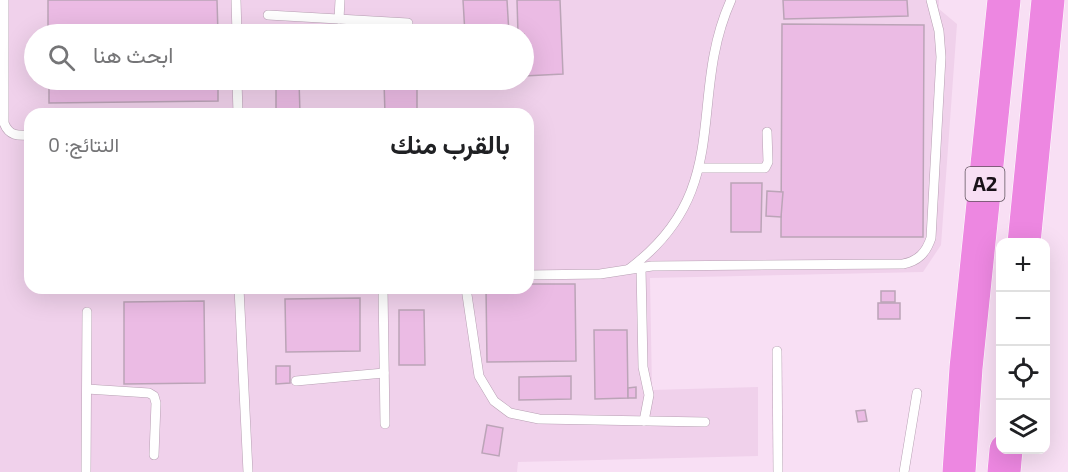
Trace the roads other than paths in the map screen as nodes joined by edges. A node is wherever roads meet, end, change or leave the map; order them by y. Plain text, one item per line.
1 (4, 0) edge
2 (236, 0) edge
3 (340, 0) edge
4 (730, 0) edge
5 (931, 0) edge
6 (1048, 0) edge
7 (1002, 8) edge
8 (268, 15) dead end
9 (339, 19) junction
10 (408, 23) dead end
11 (237, 24) edge
12 (237, 90) edge
13 (238, 108) edge
14 (766, 132) dead end
15 (24, 135) edge
16 (700, 168) junction
17 (1024, 238) edge
18 (641, 268) junction
19 (629, 269) junction
20 (534, 275) edge
21 (239, 294) edge
22 (383, 294) edge
23 (467, 294) edge
24 (87, 312) dead end
25 (777, 351) dead end
26 (384, 373) junction
27 (296, 381) dead end
28 (87, 389) junction
29 (916, 393) dead end
30 (645, 421) junction
31 (705, 422) dead end
32 (385, 424) dead end
33 (1006, 454) edge
34 (154, 456) dead end
35 (86, 472) edge
36 (248, 472) edge
37 (778, 472) edge
38 (904, 472) edge
39 (959, 472) edge
40 (1004, 472) edge

1 - 15 lane
2 - 11 lane
3 - 9 lane
4 - 16 lane
5 - 18 lane
6 - 17 highway, A2
7 - 39 highway, A2
8 - 9 lane
9 - 10 lane
12 - 13 lane
14 - 16 lane
16 - 19 lane
18 - 19 lane
18 - 30 lane
19 - 20 lane
21 - 36 lane
22 - 26 lane
23 - 30 lane
24 - 28 lane
25 - 37 lane
26 - 27 lane
26 - 32 lane
28 - 34 lane
28 - 35 lane
29 - 38 lane
30 - 31 lane
33 - 40 highway

